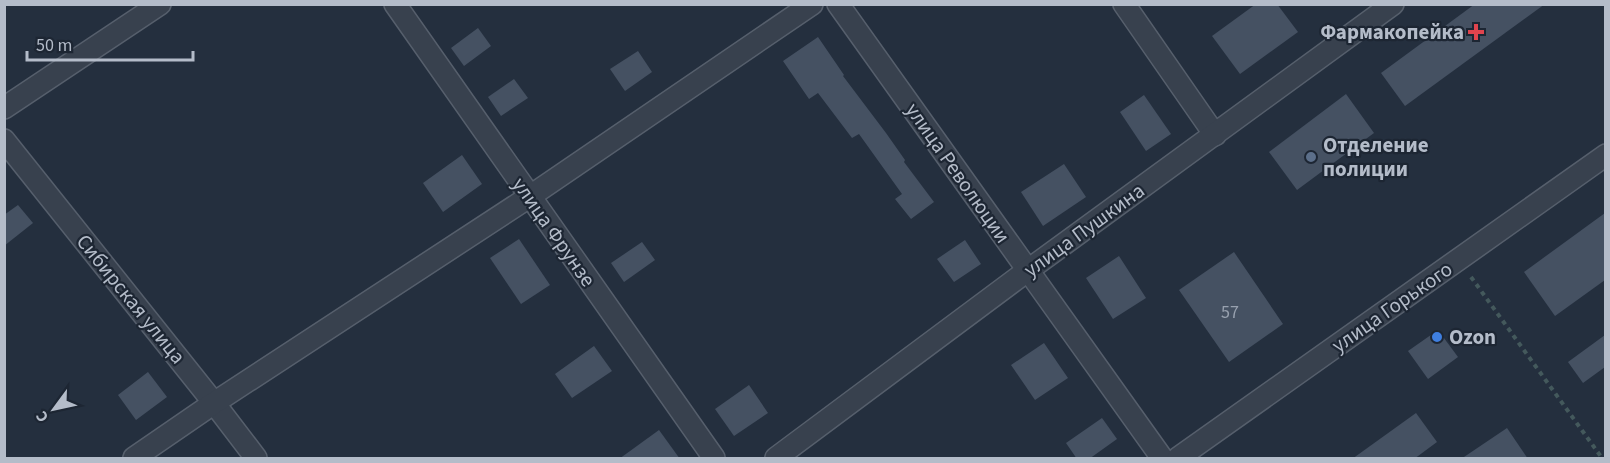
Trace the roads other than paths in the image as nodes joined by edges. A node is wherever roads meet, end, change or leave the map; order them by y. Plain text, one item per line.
1 (160, 4) edge
2 (395, 4) edge
3 (812, 4) edge
4 (838, 4) edge
5 (1124, 4) edge
6 (1393, 4) edge
7 (4, 108) edge
8 (1215, 135) junction
9 (4, 140) edge
10 (1605, 155) edge
11 (529, 197) junction
12 (1027, 271) junction
13 (214, 403) junction
14 (134, 459) edge
15 (256, 459) edge
16 (714, 459) edge
17 (776, 459) edge
18 (1162, 459) edge
19 (1178, 459) edge

1 - 7 street
2 - 11 street, улица Фрунзе
3 - 11 street
4 - 12 street, улица Революции
5 - 8 street
6 - 8 street, улица Пушкина
8 - 12 street, улица Пушкина
9 - 13 street, Сибирская улица
10 - 19 street, улица Горького
11 - 13 street
11 - 16 street, улица Фрунзе
12 - 17 street, улица Пушкина
12 - 18 street, улица Революции
13 - 14 street
13 - 15 street, Сибирская улица

